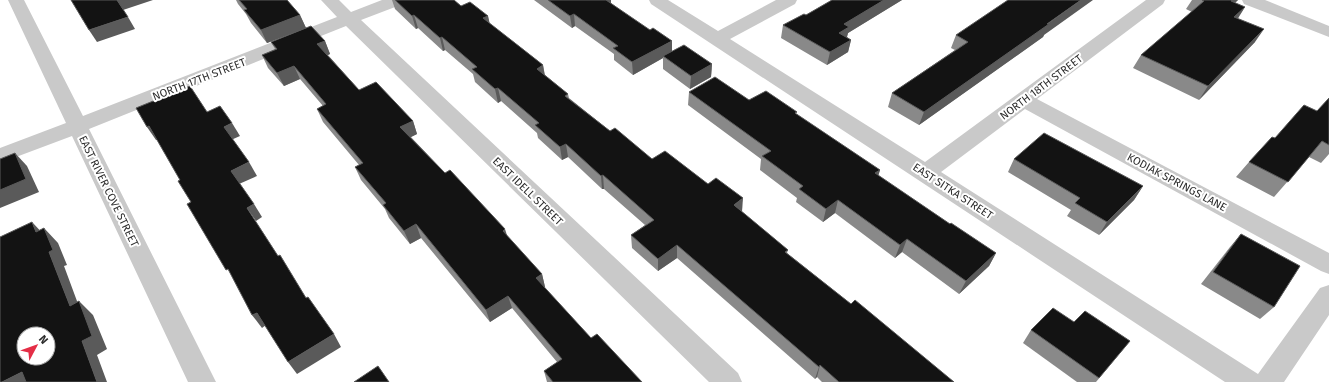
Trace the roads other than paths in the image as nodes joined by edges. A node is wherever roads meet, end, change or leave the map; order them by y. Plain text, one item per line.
1 (16, 0) edge
2 (329, 0) edge
3 (397, 0) edge
4 (657, 0) edge
5 (789, 0) edge
6 (1158, 0) edge
7 (1250, 0) edge
8 (349, 20) junction
9 (1329, 32) edge
10 (718, 38) junction
11 (1024, 100) junction
12 (77, 126) junction
13 (0, 156) edge
14 (925, 173) junction
15 (1329, 264) edge
16 (1329, 295) edge
17 (202, 382) edge
18 (728, 382) edge
19 (1248, 382) edge
20 (1268, 382) edge

1 - 12 street, EAST RIVER COVE STREET
2 - 8 street, EAST IDELL STREET
3 - 8 street, NORTH 17TH STREET
4 - 10 street, EAST SITKA STREET
5 - 10 street
6 - 11 street, NORTH 18TH STREET
7 - 9 street
8 - 12 street, NORTH 17TH STREET
8 - 18 street, EAST IDELL STREET
10 - 14 street, EAST SITKA STREET
11 - 14 street, NORTH 18TH STREET
11 - 15 street, KODIAK SPRINGS LANE
12 - 13 street, NORTH 17TH STREET
12 - 17 street, EAST RIVER COVE STREET
14 - 19 street, EAST SITKA STREET
16 - 20 street

